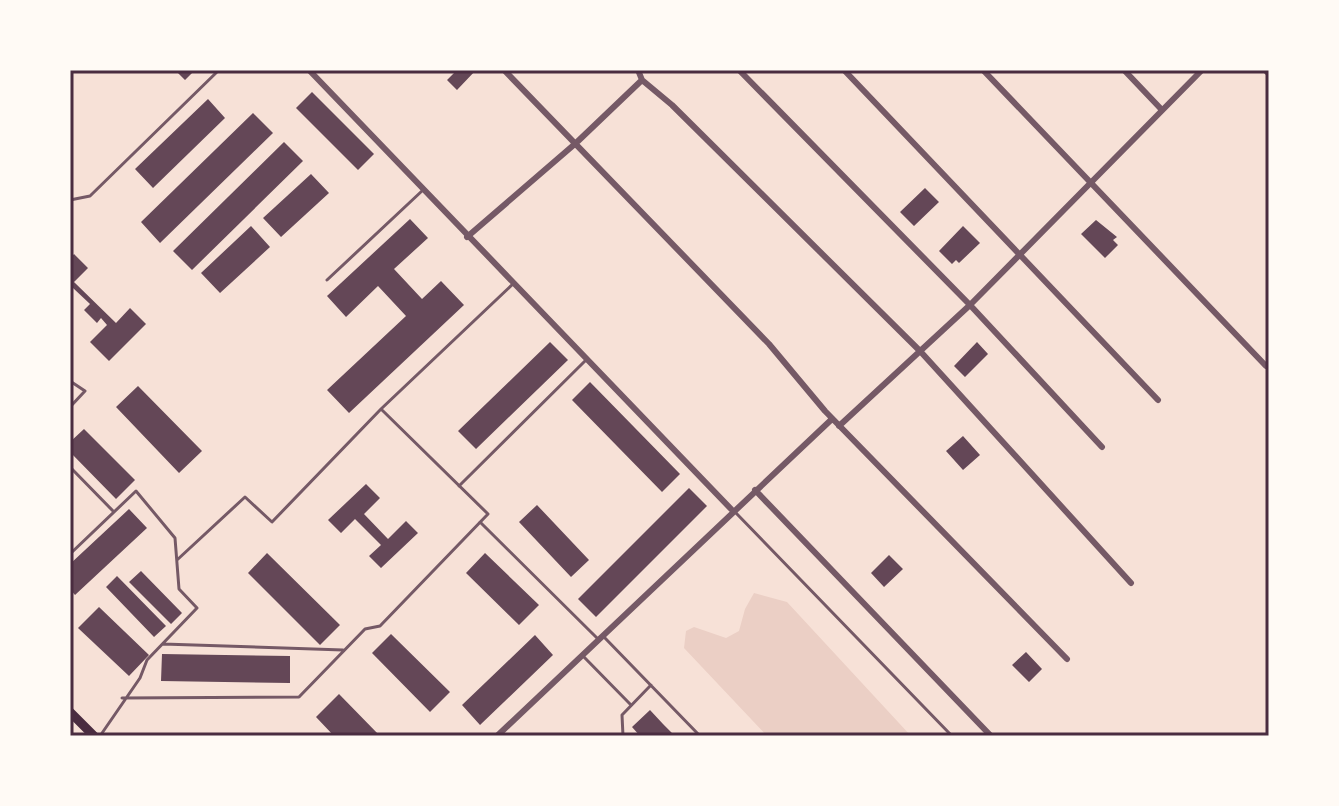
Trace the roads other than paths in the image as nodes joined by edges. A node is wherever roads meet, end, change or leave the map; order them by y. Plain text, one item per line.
1 (219, 70) edge
2 (309, 70) edge
3 (504, 70) edge
4 (638, 70) edge
5 (739, 70) edge
6 (844, 70) edge
7 (983, 70) edge
8 (1124, 70) edge
9 (1202, 70) edge
10 (642, 80) junction
11 (1162, 110) junction
12 (576, 143) junction
13 (1093, 183) junction
14 (423, 190) junction
15 (70, 200) edge
16 (467, 237) junction
17 (1018, 256) junction
18 (327, 280) dead end
19 (514, 283) junction
20 (970, 305) junction
21 (920, 351) junction
22 (588, 359) junction
23 (1266, 366) dead end
24 (70, 381) edge
25 (1158, 400) dead end
26 (70, 407) edge
27 (381, 409) junction
28 (832, 419) junction
29 (839, 426) junction
30 (1102, 447) dead end
31 (70, 467) edge
32 (459, 486) junction
33 (755, 490) junction
34 (733, 511) junction
35 (114, 512) junction
36 (480, 522) junction
37 (70, 554) edge
38 (177, 560) junction
39 (1131, 583) dead end
40 (599, 636) junction
41 (163, 644) junction
42 (344, 650) junction
43 (581, 653) junction
44 (1067, 659) dead end
45 (651, 685) junction
46 (122, 698) junction
47 (631, 705) junction
48 (70, 712) edge
49 (97, 736) edge
50 (497, 736) edge
51 (623, 736) edge
52 (700, 736) edge
53 (952, 736) edge
54 (991, 736) edge

1 - 15 lane
2 - 14 street
3 - 12 street
4 - 10 street
5 - 20 street
6 - 17 street
7 - 13 street
8 - 11 street
9 - 11 street
10 - 12 street
10 - 21 street
11 - 13 street
12 - 16 street
12 - 28 street
13 - 17 street
13 - 23 street
14 - 16 street
14 - 18 lane
16 - 19 street
17 - 20 street
17 - 25 street
19 - 22 street
19 - 27 lane
20 - 21 street
20 - 30 street
21 - 29 street
21 - 39 street
22 - 32 lane
22 - 34 street
24 - 26 lane
27 - 32 lane
27 - 38 lane
28 - 29 street
28 - 33 street
29 - 44 street
31 - 35 lane
32 - 36 lane
33 - 34 street
33 - 54 street
34 - 40 street
34 - 53 lane
35 - 37 lane
35 - 38 lane
36 - 40 lane
36 - 42 lane
38 - 41 lane
40 - 43 street
40 - 45 lane
41 - 42 lane
41 - 46 lane
42 - 46 lane
43 - 47 lane
43 - 50 street
45 - 47 lane
45 - 52 lane
46 - 49 lane
47 - 51 lane
48 - 49 highway

